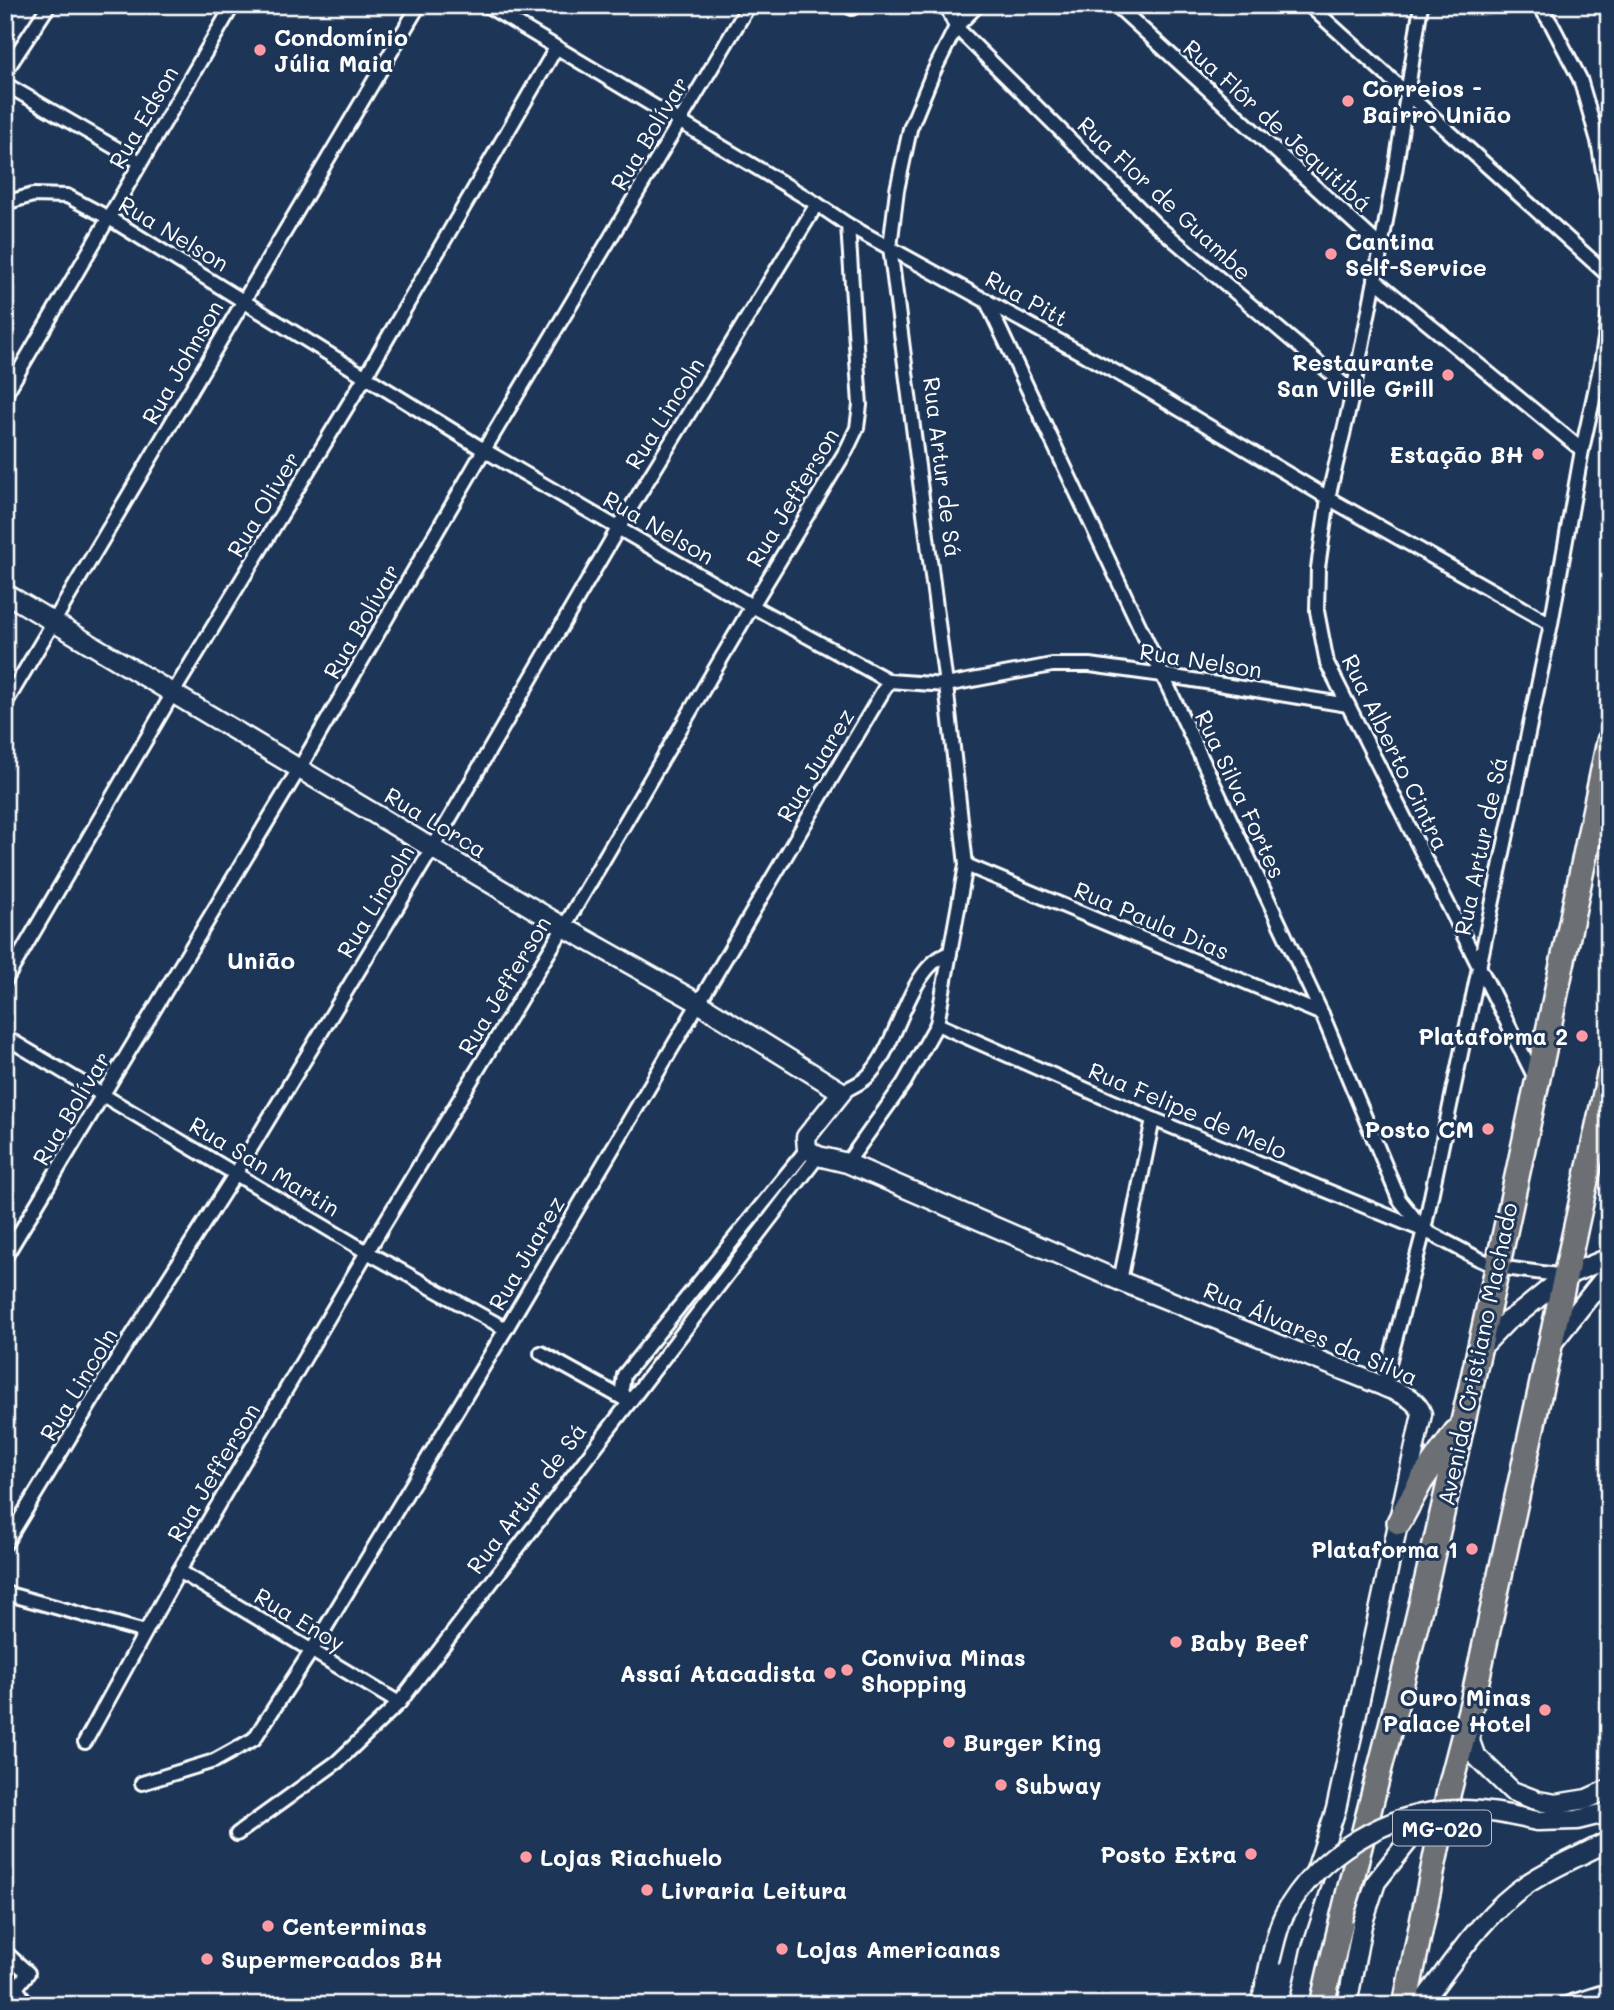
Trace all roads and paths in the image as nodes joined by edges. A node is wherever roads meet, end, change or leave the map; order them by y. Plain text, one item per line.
1 (49, 5) edge
2 (233, 5) edge
3 (419, 5) edge
4 (486, 5) edge
5 (749, 5) edge
6 (946, 5) edge
7 (978, 5) edge
8 (1116, 5) edge
9 (1309, 5) edge
10 (1421, 5) edge
11 (1539, 5) edge
12 (957, 27) junction
13 (555, 48) junction
14 (5, 72) edge
15 (5, 84) edge
16 (1407, 94) junction
17 (680, 123) junction
18 (140, 162) junction
19 (5, 203) edge
20 (817, 204) junction
21 (109, 218) junction
22 (1609, 218) edge
23 (848, 225) junction
24 (890, 247) junction
25 (1381, 247) junction
26 (1609, 276) edge
27 (1375, 280) junction
28 (243, 300) junction
29 (986, 300) junction
30 (1609, 313) edge
31 (365, 377) junction
32 (1353, 392) junction
33 (5, 395) edge
34 (484, 450) junction
35 (1582, 450) junction
36 (1328, 498) junction
37 (619, 527) junction
38 (5, 593) edge
39 (751, 606) junction
40 (54, 622) junction
41 (1551, 624) junction
42 (1162, 675) junction
43 (889, 681) junction
44 (946, 685) junction
45 (173, 693) junction
46 (5, 704) edge
47 (1348, 705) junction
48 (1609, 741) edge
49 (299, 769) junction
50 (432, 849) junction
51 (966, 865) junction
52 (564, 927) junction
53 (950, 953) junction
54 (1480, 966) junction
55 (5, 981) edge
56 (697, 1002) junction
57 (1322, 1014) junction
58 (937, 1024) junction
59 (5, 1037) edge
60 (1609, 1075) edge
61 (1537, 1083) junction
62 (842, 1092) junction
63 (104, 1095) junction
64 (1153, 1119) junction
65 (812, 1152) junction
66 (847, 1163) junction
67 (236, 1173) junction
68 (1424, 1230) junction
69 (367, 1252) junction
70 (5, 1257) edge
71 (1609, 1258) edge
72 (1497, 1267) junction
73 (1609, 1272) edge
74 (1565, 1276) junction
75 (1120, 1281) junction
76 (506, 1329) junction
77 (1550, 1346) junction
78 (1477, 1352) junction
79 (541, 1353) dead end
80 (1383, 1386) junction
81 (627, 1401) junction
82 (1462, 1424) junction
83 (1399, 1522) junction
84 (5, 1544) edge
85 (179, 1571) junction
86 (5, 1593) edge
87 (145, 1632) junction
88 (312, 1650) junction
89 (1473, 1699) junction
90 (399, 1703) junction
91 (85, 1742) dead end
92 (142, 1783) dead end
93 (1609, 1789) edge
94 (1609, 1812) edge
95 (1537, 1821) junction
96 (237, 1834) dead end
97 (1609, 1841) edge
98 (5, 1952) edge
99 (5, 1980) edge
100 (16, 1988) junction
101 (1609, 1990) edge
102 (28, 2005) edge
103 (1261, 2005) edge
104 (1278, 2005) edge
105 (1322, 2005) edge
106 (1347, 2005) edge
107 (1405, 2005) edge
108 (1420, 2005) edge
109 (1562, 2005) edge

1 - 14 street
2 - 18 street, Rua Edson
3 - 28 street, Rua Johnson
4 - 13 street, Rua Pitt
5 - 17 street, Rua Bolívar
6 - 12 street, Rua Flor de Guambe
7 - 12 street, Rua Artur de Sá
8 - 25 street, Rua Flôr de Jequitibá
9 - 16 street
10 - 16 street, Rua Alberto Cintra
11 - 22 street
12 - 24 street, Rua Artur de Sá
12 - 32 street, Rua Flor de Guambe
13 - 17 street, Rua Pitt
13 - 31 street, Rua Oliver
15 - 18 street
16 - 25 street, Rua Alberto Cintra
16 - 26 street
17 - 20 street, Rua Pitt
17 - 34 street, Rua Bolívar
18 - 21 street, Rua Edson
19 - 21 street, Rua Nelson
20 - 23 street, Rua Pitt
20 - 37 street, Rua Lincoln
21 - 28 street, Rua Nelson
21 - 33 street, Rua Edson
23 - 24 street, Rua Pitt
23 - 39 street, Rua Jefferson
24 - 29 street, Rua Pitt
24 - 44 street, Rua Artur de Sá
25 - 27 street, Rua Alberto Cintra
27 - 32 street, Rua Alberto Cintra
27 - 35 street
28 - 31 street, Rua Nelson
28 - 40 street, Rua Johnson
29 - 36 street, Rua Pitt
29 - 42 street, Rua Silva Fortes
30 - 35 street, Rua Artur de Sá
31 - 34 street, Rua Nelson
31 - 45 street, Rua Oliver
32 - 36 street, Rua Alberto Cintra
34 - 37 street, Rua Nelson
34 - 49 street, Rua Bolívar
35 - 41 street, Rua Artur de Sá
36 - 41 street, Rua Pitt
36 - 47 street, Rua Alberto Cintra
37 - 39 street, Rua Nelson
37 - 50 street, Rua Lincoln
38 - 40 street, Rua Lorca
39 - 43 street, Rua Nelson
39 - 52 street, Rua Jefferson
40 - 45 street, Rua Lorca
40 - 46 street, Rua Johnson
41 - 54 street, Rua Artur de Sá
42 - 44 street, Rua Nelson
42 - 47 street, Rua Nelson
42 - 57 street, Rua Silva Fortes
43 - 44 street, Rua Nelson
43 - 56 street, Rua Juarez
44 - 51 street, Rua Artur de Sá
45 - 49 street, Rua Lorca
45 - 55 street, Rua Oliver
47 - 54 street, Rua Alberto Cintra
48 - 61 highway, Avenida Cristiano Machado
49 - 50 street, Rua Lorca
49 - 63 street, Rua Bolívar
50 - 52 street, Rua Lorca
50 - 67 street, Rua Lincoln
51 - 53 street, Rua Artur de Sá
51 - 57 street, Rua Paula Dias
52 - 56 street, Rua Lorca
52 - 69 street, Rua Jefferson
53 - 58 street, Rua Artur de Sá
53 - 62 street, Rua Artur de Sá
54 - 61 street, Rua Alberto Cintra
54 - 68 street, Rua Artur de Sá
56 - 62 street, Rua Lorca
56 - 76 street, Rua Juarez
57 - 68 street, Rua Silva Fortes
58 - 64 street, Rua Felipe de Melo
58 - 66 street, Rua Artur de Sá
59 - 63 street, Rua San Martin
60 - 74 highway
61 - 72 highway, Avenida Cristiano Machado
62 - 65 street, Rua Artur de Sá
63 - 67 street, Rua San Martin
63 - 70 street, Rua Bolívar
64 - 68 street, Rua Felipe de Melo
64 - 75 street
65 - 66 street, Rua Álvares da Silva
65 - 81 street, Rua Artur de Sá
65 - 81 street, Rua Artur de Sá
66 - 75 street, Rua Álvares da Silva
67 - 69 street, Rua San Martin
67 - 84 street, Rua Lincoln
68 - 72 street, Rua Silva Fortes
68 - 80 street, Rua Artur de Sá
69 - 76 street, Rua San Martin
69 - 85 street, Rua Jefferson
71 - 74 street
72 - 74 street, Rua Silva Fortes
72 - 78 highway, Avenida Cristiano Machado
73 - 77 street, MG-020
74 - 77 highway
74 - 78 street
75 - 80 street, Rua Álvares da Silva
76 - 88 street, Rua Juarez
77 - 89 highway, MG-020
78 - 82 highway, Avenida Cristiano Machado / MG-020
79 - 81 street
80 - 83 street, Rua Álvares da Silva
81 - 90 street, Rua Artur de Sá
82 - 83 highway
82 - 105 highway, Avenida Cristiano Machado / MG-020
83 - 104 street, Rua Álvares da Silva
85 - 87 street, Rua Jefferson
85 - 88 street, Rua Enoy
86 - 87 street
87 - 91 street, Rua Jefferson
88 - 90 street, Rua Enoy
88 - 92 street, Rua Juarez
89 - 93 street
89 - 107 highway, MG-020
90 - 96 street, Rua Artur de Sá
94 - 95 street
95 - 103 street, bridge
95 - 106 street, bridge
97 - 108 street
98 - 100 street
99 - 100 street
100 - 102 street
101 - 109 street

